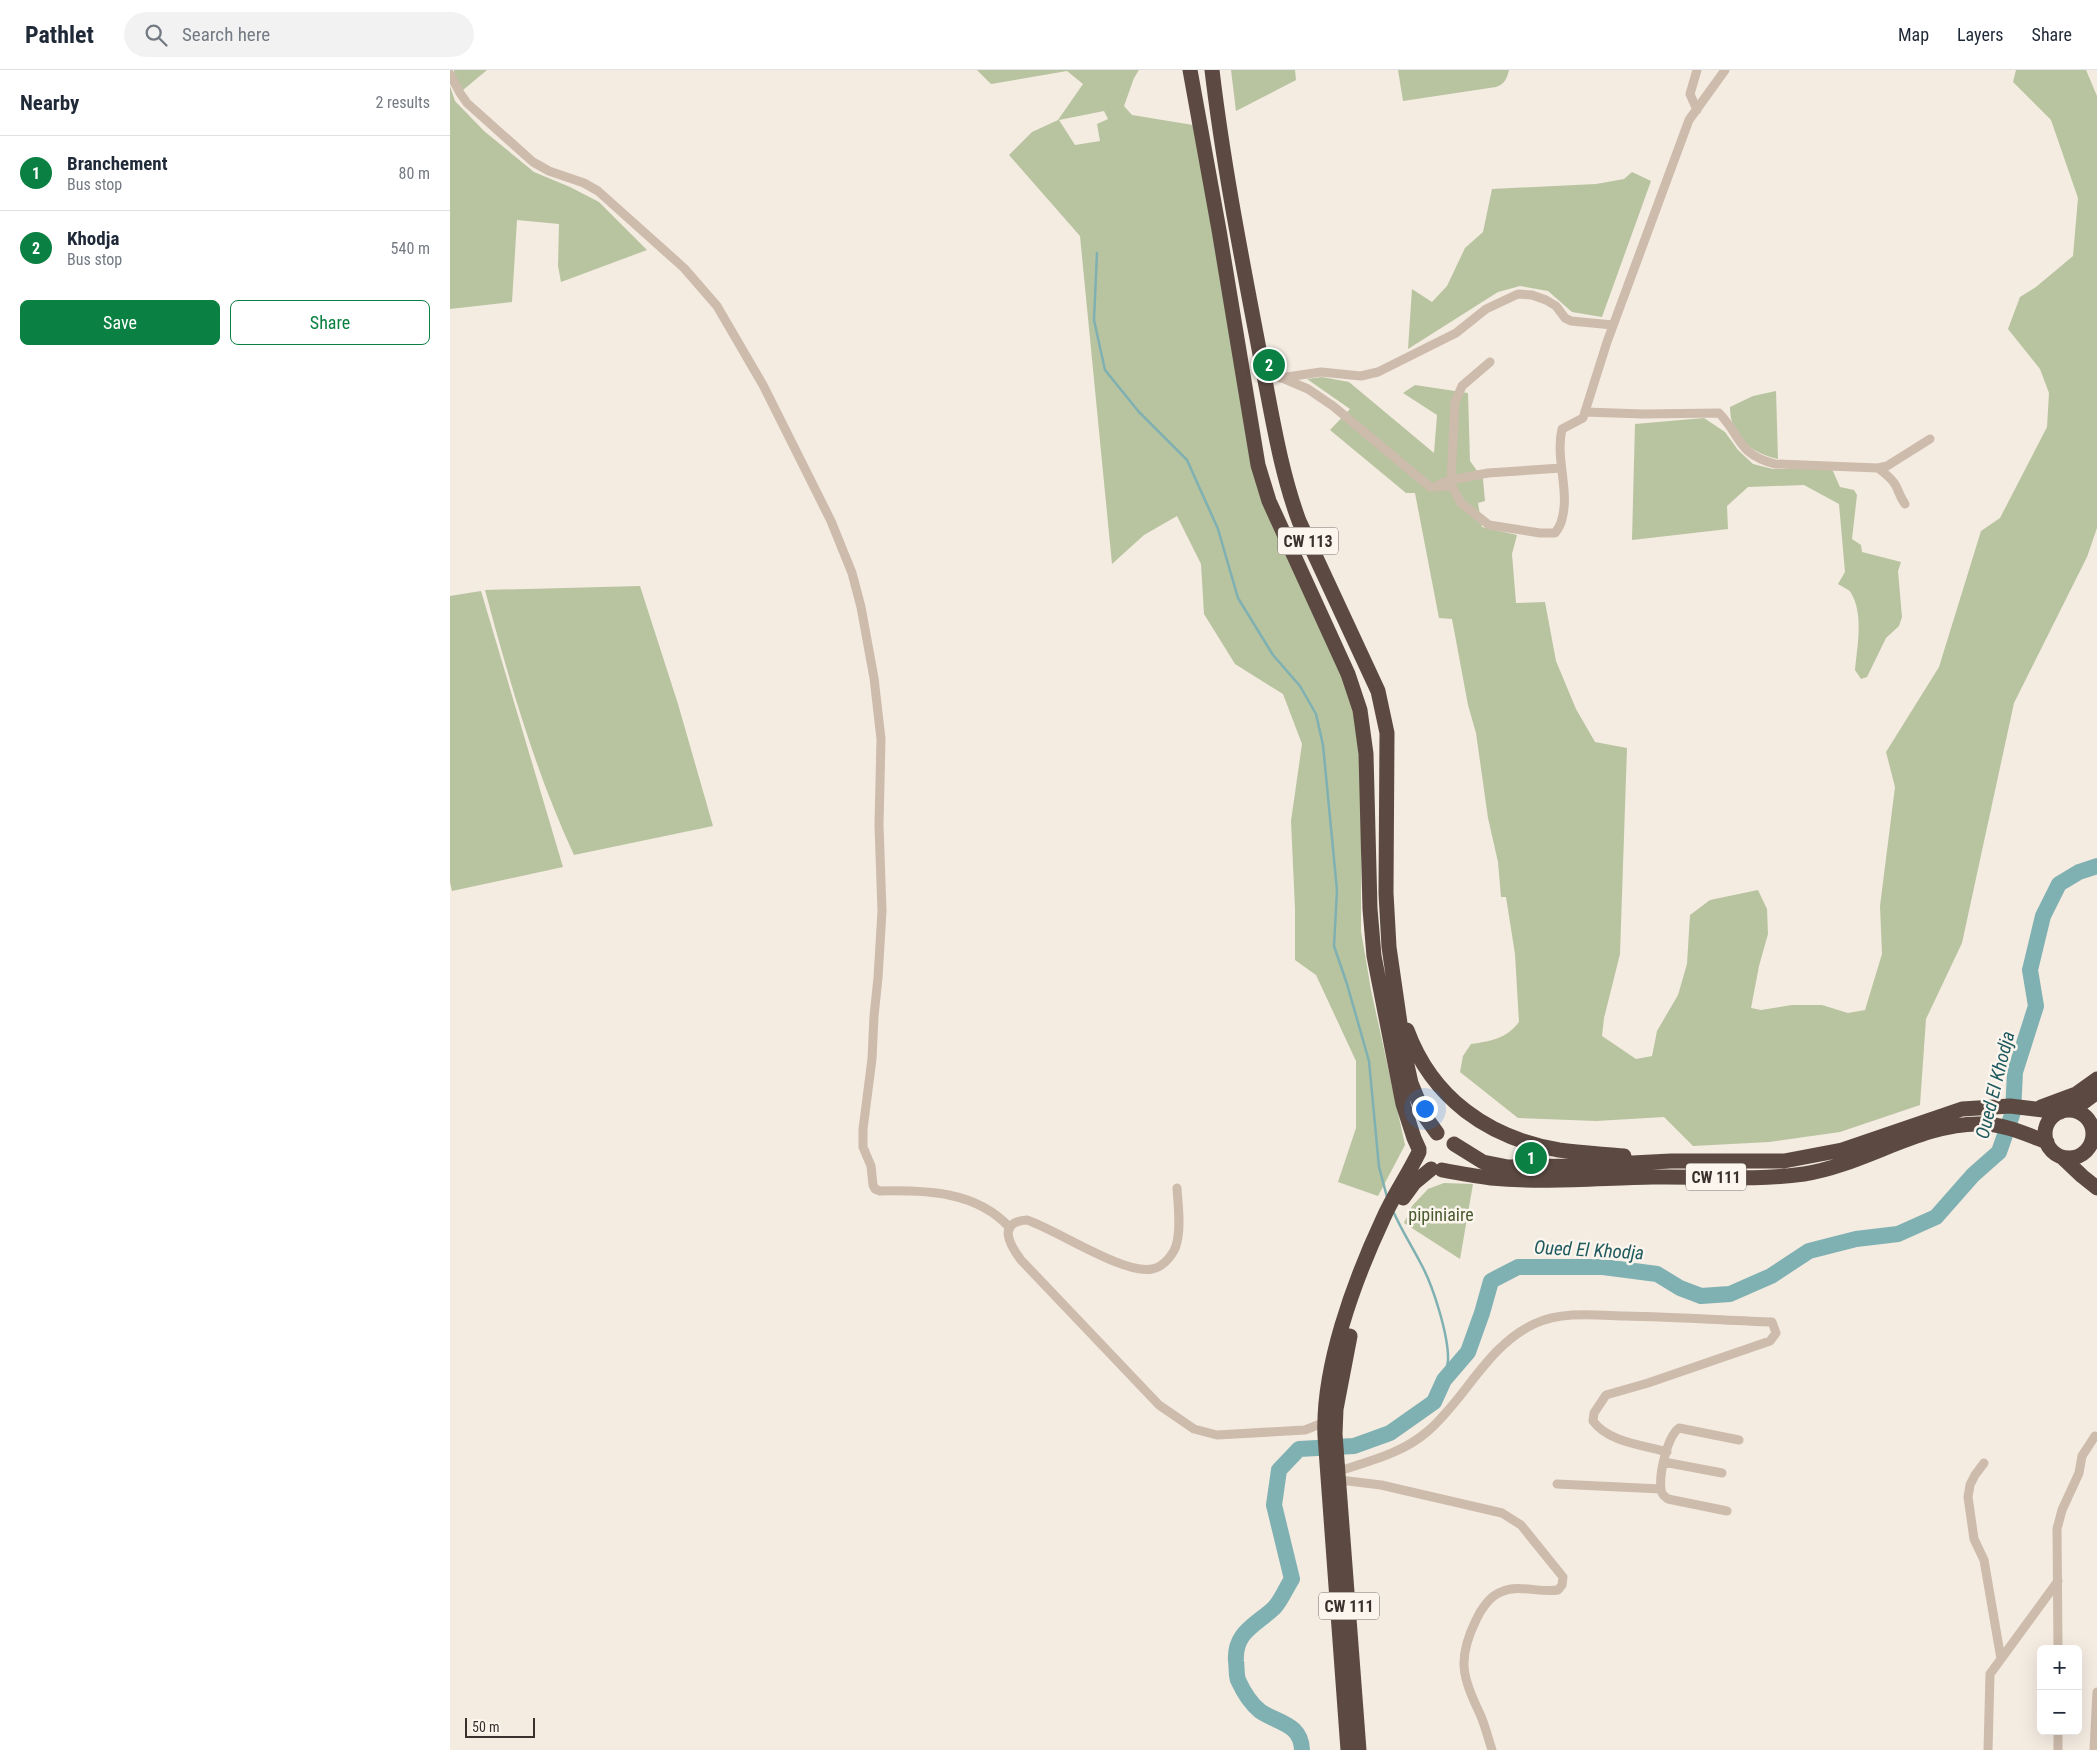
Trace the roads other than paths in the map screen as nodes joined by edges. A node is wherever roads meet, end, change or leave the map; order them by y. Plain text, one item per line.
1 (1190, 70) edge
2 (1212, 70) edge
3 (1697, 70) edge
4 (1724, 70) edge
5 (450, 74) edge
6 (1697, 110) junction
7 (1614, 325) junction
8 (1490, 362) dead end
9 (1263, 370) junction
10 (1279, 378) junction
11 (1585, 412) junction
12 (1930, 439) dead end
13 (1561, 468) junction
14 (1878, 468) junction
15 (1450, 480) junction
16 (1430, 487) junction
17 (1905, 504) dead end
18 (1398, 1005) junction
19 (2097, 1079) edge
20 (2097, 1092) edge
21 (2031, 1108) junction
22 (2067, 1111) junction
23 (2094, 1122) edge
24 (1437, 1133) junction
25 (2047, 1142) junction
26 (2092, 1143) junction
27 (1454, 1144) junction
28 (1419, 1150) junction
29 (2062, 1157) junction
30 (2097, 1159) edge
31 (1670, 1161) junction
32 (1437, 1169) junction
33 (1177, 1188) dead end
34 (2097, 1188) edge
35 (1398, 1199) junction
36 (1010, 1228) junction
37 (1328, 1431) junction
38 (2095, 1436) dead end
39 (1739, 1440) dead end
40 (1666, 1452) junction
41 (1664, 1462) junction
42 (1984, 1463) dead end
43 (1336, 1470) junction
44 (1722, 1473) dead end
45 (1557, 1484) dead end
46 (1661, 1489) junction
47 (1727, 1511) dead end
48 (2058, 1581) junction
49 (2058, 1645) edge
50 (2000, 1659) junction
51 (2097, 1692) edge
52 (2058, 1735) edge
53 (1348, 1750) edge
54 (1359, 1750) edge
55 (1492, 1750) edge
56 (1988, 1750) edge
57 (2058, 1750) edge
58 (2094, 1750) edge

1 - 28 highway
2 - 9 highway, CW 113
3 - 6 street
4 - 6 street
5 - 36 street
6 - 7 street
7 - 10 street
7 - 11 street
8 - 15 street
9 - 10 street
9 - 18 highway, CW 113
10 - 16 street
11 - 13 street
11 - 14 street
12 - 14 street
13 - 15 street
13 - 16 street
14 - 17 street
15 - 16 street
18 - 24 highway
18 - 31 highway
19 - 21 highway
20 - 22 highway
21 - 22 highway
21 - 31 highway
22 - 23 highway
22 - 25 highway
23 - 26 highway
24 - 27 highway
24 - 28 highway
25 - 29 highway
25 - 32 highway, CW 111
26 - 29 highway
26 - 30 highway
27 - 31 highway, CW 111
27 - 32 highway
28 - 32 highway
28 - 35 highway, CW 111
29 - 34 highway
32 - 35 highway
33 - 36 street
35 - 37 highway, CW 111
36 - 37 street
37 - 43 highway, CW 111
38 - 48 street
39 - 40 street
40 - 41 street
40 - 43 street
41 - 44 street
41 - 46 street
42 - 50 street
43 - 53 highway, CW 111
43 - 54 highway, CW 111
43 - 55 street
45 - 46 street
46 - 47 street
48 - 49 street
48 - 50 street
50 - 56 street
51 - 58 street
52 - 57 street

